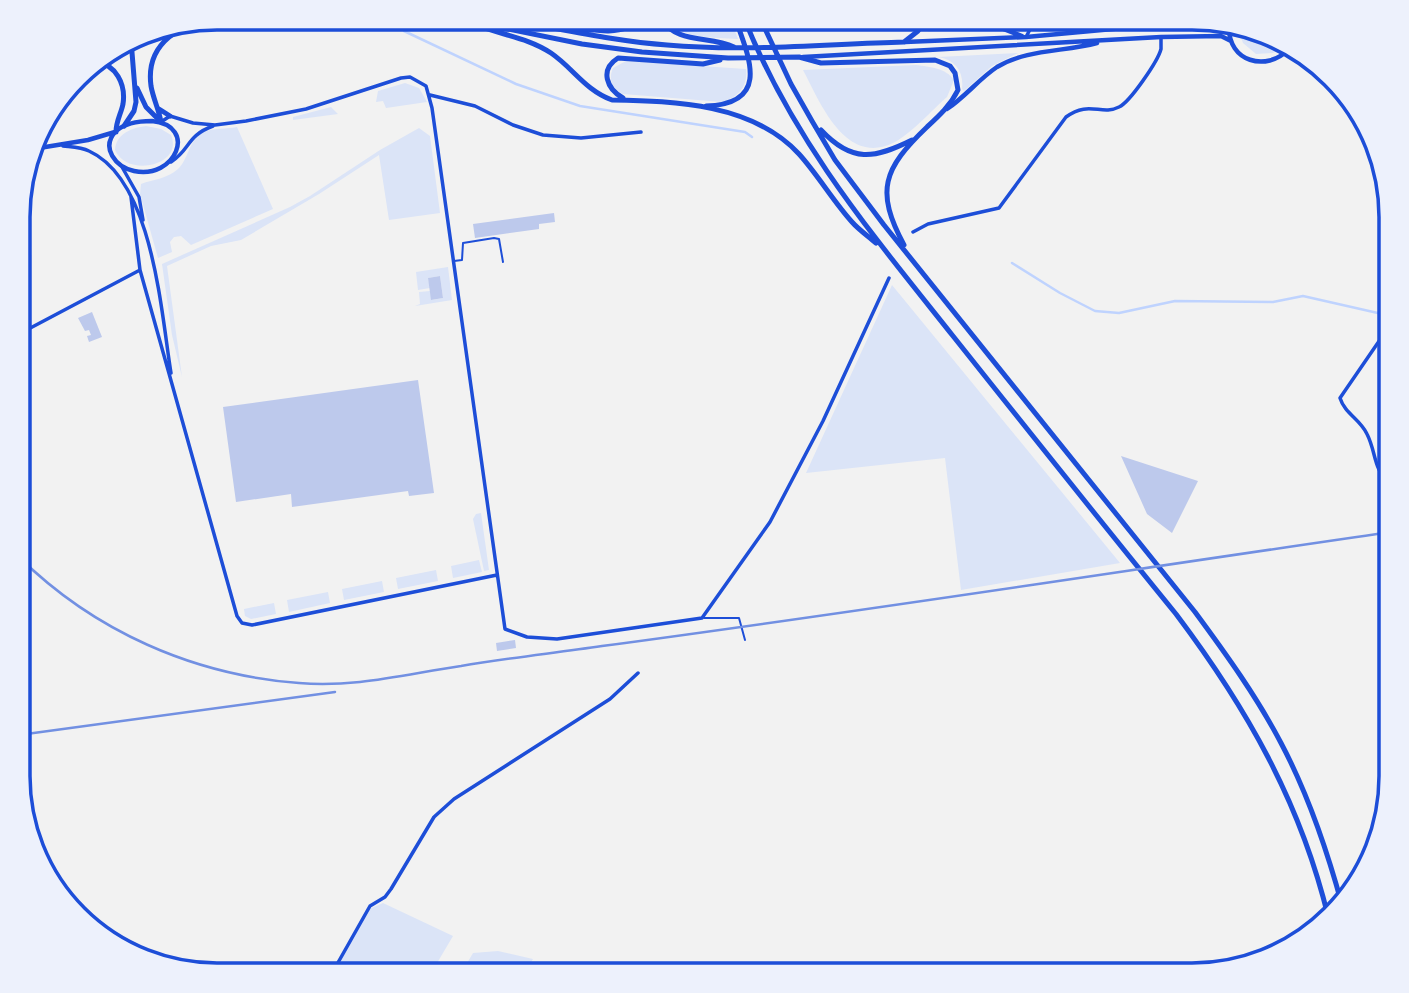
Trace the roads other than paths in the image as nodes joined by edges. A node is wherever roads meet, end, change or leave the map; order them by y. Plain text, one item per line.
1 (488, 30) edge
2 (514, 30) edge
3 (571, 30) edge
4 (672, 30) edge
5 (739, 30) edge
6 (749, 30) edge
7 (766, 30) edge
8 (919, 30) edge
9 (1007, 30) edge
10 (1030, 30) edge
11 (1110, 30) edge
12 (1230, 33) edge
13 (171, 35) edge
14 (1026, 37) junction
15 (1161, 37) junction
16 (1110, 40) junction
17 (1231, 41) junction
18 (904, 42) junction
19 (737, 49) junction
20 (132, 50) edge
21 (1283, 54) edge
22 (799, 57) junction
23 (728, 58) junction
24 (107, 65) edge
25 (136, 86) junction
26 (430, 95) junction
27 (626, 100) junction
28 (692, 106) junction
29 (159, 109) junction
30 (945, 110) junction
31 (170, 116) junction
32 (812, 121) junction
33 (162, 122) junction
34 (215, 125) junction
35 (124, 126) junction
36 (116, 132) junction
37 (641, 132) dead end
38 (916, 138) junction
39 (61, 145) junction
40 (43, 148) edge
41 (171, 162) junction
42 (122, 167) junction
43 (131, 197) junction
44 (145, 229) junction
45 (914, 232) dead end
46 (887, 252) junction
47 (911, 257) junction
48 (453, 261) junction
49 (503, 262) dead end
50 (140, 271) junction
51 (889, 278) dead end
52 (30, 328) edge
53 (1379, 341) edge
54 (174, 390) junction
55 (1379, 472) edge
56 (497, 575) junction
57 (702, 618) junction
58 (745, 640) dead end
59 (638, 673) dead end
60 (1338, 893) edge
61 (1326, 908) edge
62 (338, 963) edge

1 - 27 highway
2 - 23 highway
3 - 19 highway
4 - 19 highway
5 - 28 highway
6 - 46 highway
7 - 32 highway
8 - 18 highway
9 - 14 main road
10 - 14 street
11 - 14 main road
12 - 17 main road
13 - 29 highway
14 - 18 main road
15 - 16 main road
15 - 17 main road
15 - 45 street
16 - 22 main road
16 - 30 main road
17 - 21 main road
18 - 19 highway
20 - 25 highway
22 - 23 highway
22 - 30 highway
23 - 27 highway
24 - 36 highway
25 - 33 highway
25 - 35 highway
26 - 34 street
26 - 37 street
26 - 48 street
27 - 28 highway
28 - 46 highway
29 - 31 highway
29 - 33 highway
30 - 38 highway
31 - 33 street
31 - 34 street
32 - 38 highway
32 - 47 highway
33 - 35 main road
33 - 41 main road
34 - 41 street
35 - 36 main road
36 - 39 main road
36 - 42 main road
38 - 47 highway
39 - 40 main road
39 - 43 street
41 - 42 main road
42 - 44 street
43 - 44 street
43 - 50 street
44 - 54 street
46 - 61 highway
47 - 60 highway
48 - 49 lane
48 - 56 street
50 - 52 street
50 - 54 street
51 - 57 street
53 - 55 street
54 - 56 street
56 - 57 street
57 - 58 lane
59 - 62 street

